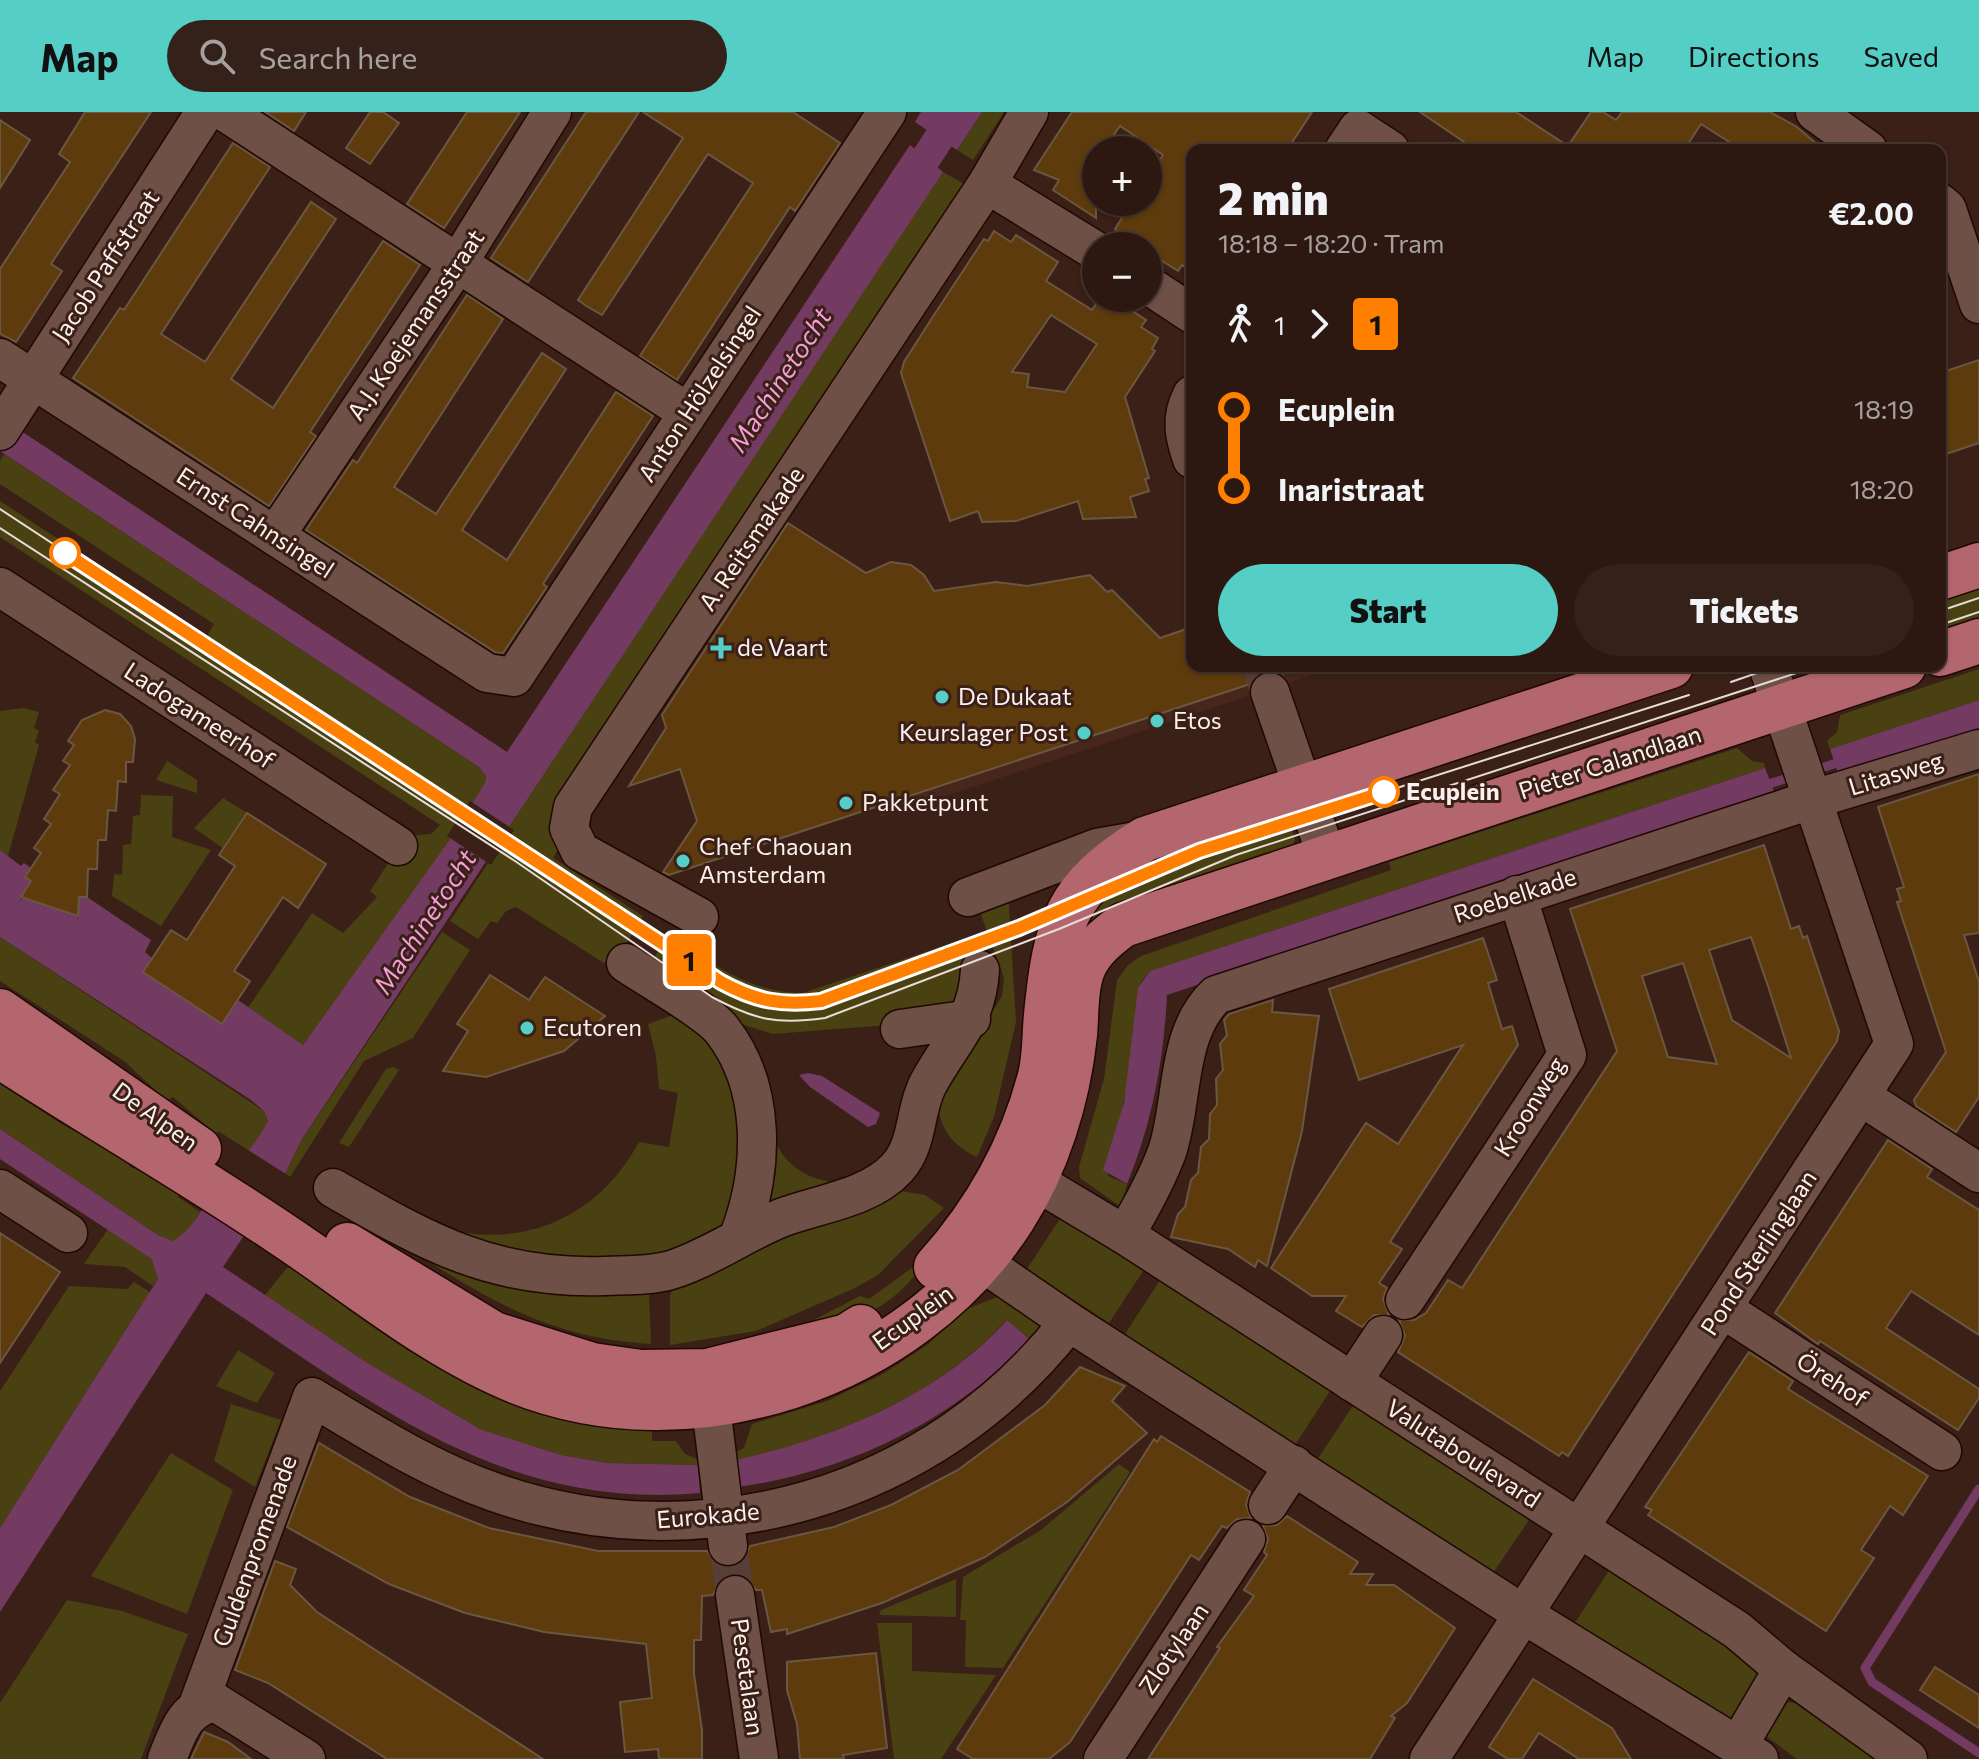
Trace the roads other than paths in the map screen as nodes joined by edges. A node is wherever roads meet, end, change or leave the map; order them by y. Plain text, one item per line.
1 (205, 112) edge
2 (225, 112) edge
3 (552, 112) edge
4 (886, 112) edge
5 (1815, 112) edge
6 (1028, 114) edge
7 (1357, 130) edge
8 (1380, 144) edge
9 (1860, 144) edge
10 (987, 184) junction
11 (1946, 208) edge
12 (1082, 242) edge
13 (458, 263) junction
14 (1162, 294) edge
15 (1979, 304) edge
16 (1186, 310) edge
17 (0, 358) edge
18 (34, 380) junction
19 (1186, 406) edge
20 (687, 412) junction
21 (4, 425) edge
22 (1186, 442) edge
23 (275, 536) junction
24 (1979, 565) edge
25 (1946, 576) edge
26 (0, 587) edge
27 (1979, 641) edge
28 (1946, 652) edge
29 (1653, 672) edge
30 (1770, 672) edge
31 (1886, 672) edge
32 (514, 677) joint
33 (1270, 692) tunnel mouth
34 (1783, 706) junction
35 (1979, 749) edge
36 (1807, 781) junction
37 (1303, 787) junction
38 (1145, 839) junction
39 (398, 846) dead end
40 (1327, 857) junction
41 (1517, 895) junction
42 (968, 897) dead end
43 (699, 917) dead end
44 (626, 963) dead end
45 (980, 970) dead end
46 (0, 1011) edge
47 (971, 1019) junction
48 (720, 1028) junction
49 (900, 1029) dead end
50 (0, 1056) edge
51 (769, 1059) dead end
52 (1862, 1097) junction
53 (188, 1158) junction
54 (1022, 1173) junction
55 (1979, 1173) edge
56 (0, 1189) edge
57 (304, 1220) junction
58 (68, 1233) dead end
59 (1125, 1235) junction
60 (739, 1236) junction
61 (970, 1250) junction
62 (1405, 1300) dead end
63 (1723, 1309) junction
64 (1069, 1322) junction
65 (1383, 1335) dead end
66 (1352, 1382) junction
67 (709, 1388) junction
68 (312, 1397) joint
69 (1942, 1451) dead end
70 (1294, 1465) junction
71 (1268, 1505) dead end
72 (725, 1522) junction
73 (1579, 1530) junction
74 (1246, 1539) dead end
75 (735, 1595) tunnel mouth
76 (1523, 1614) junction
77 (1783, 1669) junction
78 (191, 1712) junction
79 (1749, 1752) edge
80 (167, 1759) edge
81 (306, 1759) edge
82 (759, 1759) edge
83 (1103, 1759) edge
84 (1429, 1759) edge
85 (1908, 1759) edge

1 - 18 street, Jacob Paffstraat
2 - 13 street
3 - 13 street, A.J. Koejemansstraat
4 - 20 street, Anton Hölzelsingel
5 - 9 street
6 - 10 street, A. Reitsmakade
7 - 8 street
10 - 12 street
10 - 43 street, A. Reitsmakade
11 - 15 street
13 - 20 street
13 - 23 street, A.J. Koejemansstraat
14 - 16 street
17 - 18 street, Ernst Cahnsingel
18 - 21 street, Jacob Paffstraat
18 - 23 street, Ernst Cahnsingel
19 - 22 street
20 - 32 street, Anton Hölzelsingel
23 - 32 street, Ernst Cahnsingel
24 - 25 main road
26 - 39 street, Ladogameerhof
27 - 28 main road
29 - 37 main road
30 - 34 street
31 - 34 main road, Pieter Calandlaan
33 - 37 street
34 - 36 street, Pond Sterlinglaan
34 - 40 main road, Pieter Calandlaan
35 - 36 street, Litasweg
36 - 41 street, Roebelkade
36 - 52 street, Pond Sterlinglaan
37 - 38 main road
37 - 40 street
38 - 42 street
38 - 54 main road, Ecuplein
40 - 54 main road, Ecuplein
41 - 59 street, Roebelkade
41 - 62 street, Kroonweg
44 - 48 street
45 - 47 street
46 - 53 main road, De Alpen
47 - 49 street
47 - 60 street
48 - 51 street
48 - 60 street
50 - 53 main road, De Alpen
52 - 55 street
52 - 63 street, Pond Sterlinglaan
53 - 57 main road, De Alpen
54 - 59 street, Valutaboulevard
54 - 61 main road, Ecuplein
56 - 58 street
57 - 60 street
57 - 67 main road, Ecuplein
59 - 66 street, Valutaboulevard
61 - 64 street
61 - 67 main road, Ecuplein
63 - 69 street, Örehof
63 - 73 street, Pond Sterlinglaan
64 - 70 street
64 - 72 street, Eurokade
65 - 66 street
66 - 73 street, Valutaboulevard
67 - 72 street
68 - 72 street, Eurokade
68 - 78 street, Guldenpromenade
70 - 71 street
70 - 76 street
73 - 76 street, Pond Sterlinglaan
73 - 77 street, Valutaboulevard
74 - 83 street, Zlotylaan
75 - 82 street, Pesetalaan
76 - 79 street
76 - 84 street, Pond Sterlinglaan
77 - 79 street
77 - 85 street, Valutaboulevard
78 - 80 street, Guldenpromenade
78 - 81 street

